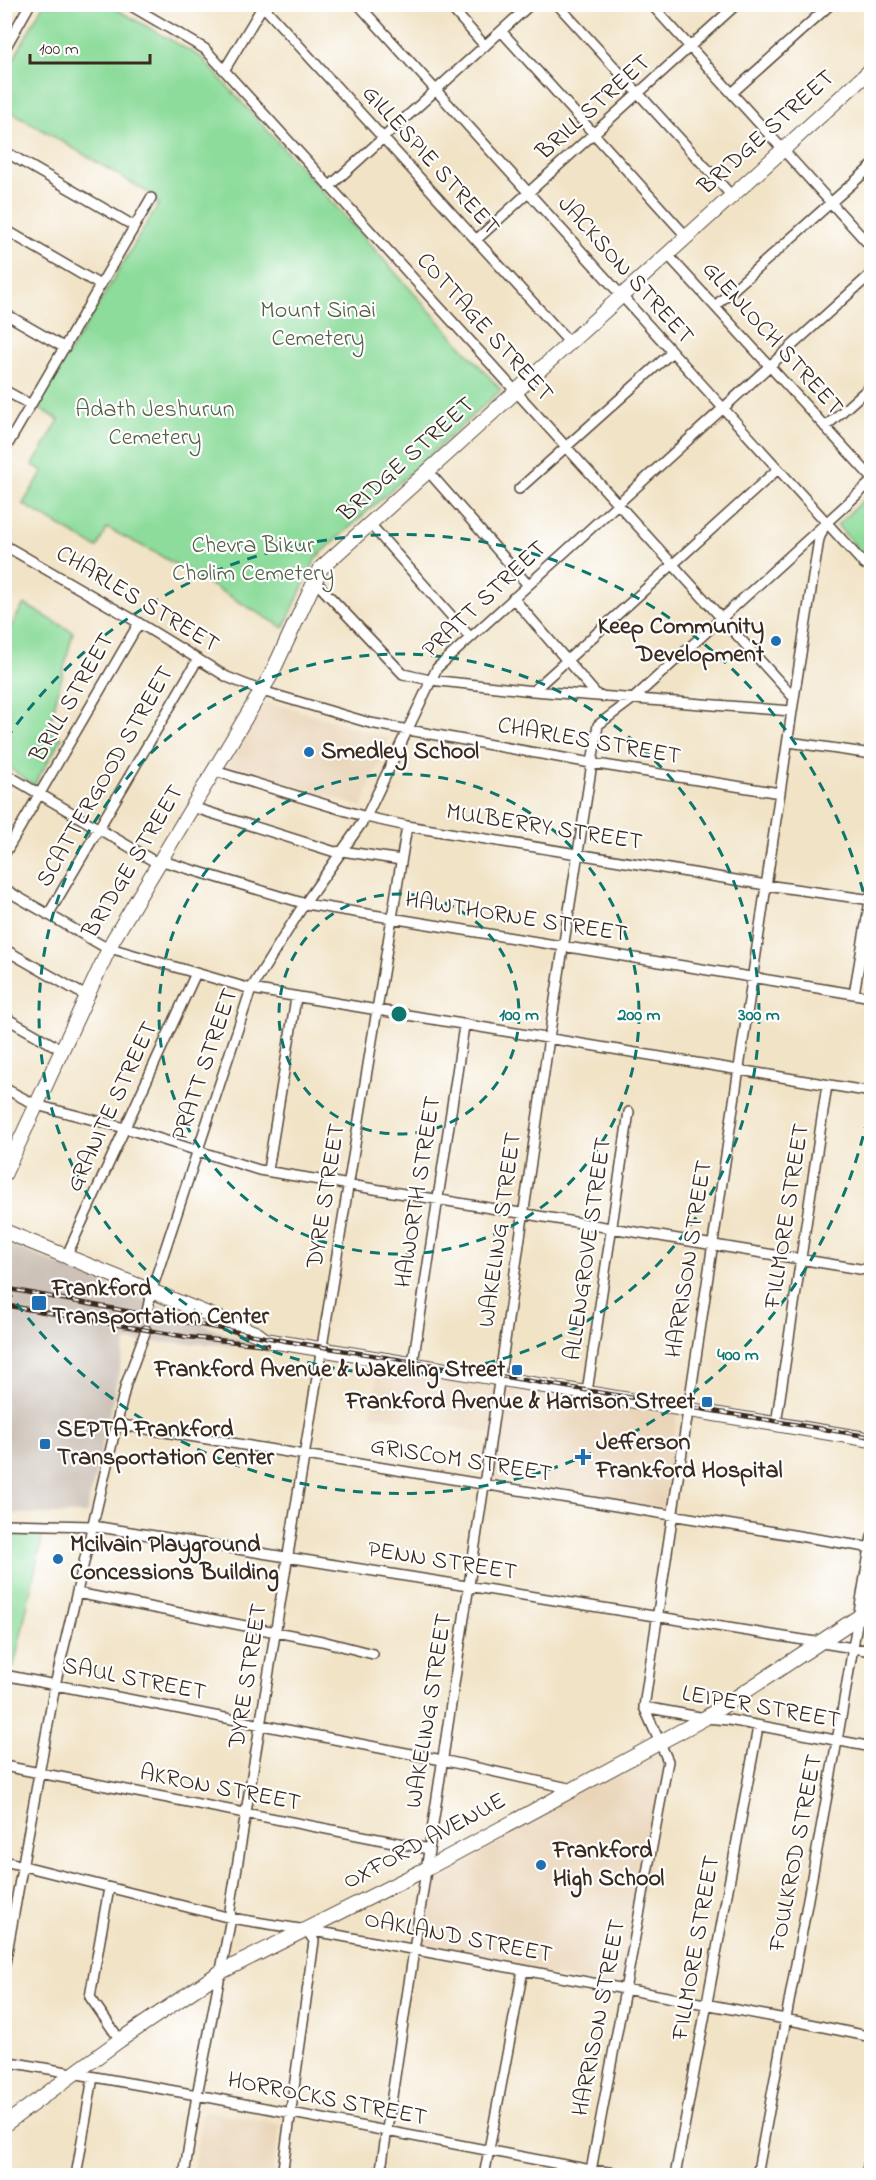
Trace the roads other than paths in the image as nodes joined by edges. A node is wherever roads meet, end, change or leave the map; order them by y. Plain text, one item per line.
1 (30, 4) edge
2 (128, 4) edge
3 (358, 4) edge
4 (448, 4) edge
5 (531, 4) edge
6 (557, 4) edge
7 (651, 4) edge
8 (737, 4) edge
9 (831, 4) edge
10 (263, 5) edge
11 (502, 32) junction
12 (485, 46) junction
13 (689, 48) junction
14 (4, 50) edge
15 (225, 69) junction
16 (872, 69) edge
17 (436, 91) junction
18 (638, 93) junction
19 (732, 93) junction
20 (594, 134) junction
21 (383, 139) junction
22 (782, 149) junction
23 (4, 151) edge
24 (872, 166) edge
25 (329, 187) junction
26 (529, 193) junction
27 (731, 195) junction
28 (151, 198) dead end
29 (831, 203) junction
30 (134, 226) junction
31 (4, 229) edge
32 (686, 236) junction
33 (476, 240) junction
34 (872, 248) edge
35 (667, 254) junction
36 (872, 273) edge
37 (100, 285) junction
38 (621, 296) junction
39 (714, 306) junction
40 (4, 313) edge
41 (569, 342) junction
42 (64, 348) junction
43 (672, 352) junction
44 (770, 366) junction
45 (872, 385) edge
46 (4, 390) edge
47 (515, 391) junction
48 (31, 405) junction
49 (723, 408) junction
50 (825, 427) junction
51 (567, 447) junction
52 (4, 451) edge
53 (778, 469) junction
54 (428, 471) junction
55 (872, 479) edge
56 (519, 489) dead end
57 (618, 503) junction
58 (826, 522) junction
59 (370, 524) junction
60 (4, 545) edge
61 (864, 564) dead end
62 (674, 565) junction
63 (314, 580) junction
64 (528, 585) junction
65 (513, 598) junction
66 (721, 617) junction
67 (140, 623) junction
68 (470, 637) junction
69 (198, 659) junction
70 (567, 660) junction
71 (430, 680) junction
72 (262, 691) junction
73 (533, 691) junction
74 (596, 694) junction
75 (634, 698) junction
76 (794, 698) junction
77 (792, 711) junction
78 (406, 730) junction
79 (789, 742) junction
80 (872, 754) edge
81 (591, 763) junction
82 (215, 771) junction
83 (9, 777) dead end
84 (780, 793) junction
85 (40, 794) junction
86 (192, 807) junction
87 (366, 817) junction
88 (407, 826) junction
89 (99, 828) junction
90 (342, 851) junction
91 (578, 853) junction
92 (4, 855) edge
93 (401, 860) junction
94 (158, 861) junction
95 (766, 885) junction
96 (4, 889) edge
97 (872, 889) edge
98 (871, 900) edge
99 (306, 904) junction
100 (48, 915) junction
101 (392, 917) junction
102 (564, 946) junction
103 (108, 948) junction
104 (4, 949) edge
105 (196, 973) junction
106 (752, 978) junction
107 (251, 989) junction
108 (854, 994) junction
109 (86, 996) junction
110 (872, 997) edge
111 (296, 998) junction
112 (377, 1011) junction
113 (4, 1017) edge
114 (464, 1026) junction
115 (549, 1038) junction
116 (62, 1050) junction
117 (739, 1069) junction
118 (827, 1085) junction
119 (4, 1088) edge
120 (872, 1092) edge
121 (36, 1105) junction
122 (629, 1112) dead end
123 (125, 1128) junction
124 (197, 1151) junction
125 (268, 1170) junction
126 (4, 1175) edge
127 (348, 1184) junction
128 (439, 1199) junction
129 (524, 1212) junction
130 (611, 1227) junction
131 (4, 1232) edge
132 (712, 1244) junction
133 (66, 1257) junction
134 (801, 1259) junction
135 (872, 1271) edge
136 (151, 1292) junction
137 (147, 1312) tunnel mouth
138 (146, 1330) tunnel mouth
139 (322, 1349) junction
140 (412, 1363) junction
141 (499, 1378) junction
142 (587, 1392) junction
143 (687, 1409) junction
144 (116, 1424) junction
145 (776, 1424) junction
146 (872, 1440) edge
147 (305, 1455) junction
148 (484, 1485) junction
149 (672, 1516) junction
150 (4, 1524) edge
151 (93, 1526) junction
152 (872, 1536) edge
153 (871, 1548) edge
154 (288, 1556) junction
155 (468, 1586) junction
156 (77, 1593) junction
157 (865, 1611) edge
158 (657, 1617) junction
159 (276, 1633) junction
160 (815, 1644) junction
161 (854, 1648) junction
162 (872, 1651) edge
163 (374, 1654) dead end
164 (4, 1676) edge
165 (55, 1684) junction
166 (644, 1707) junction
167 (705, 1718) junction
168 (260, 1725) junction
169 (758, 1727) junction
170 (837, 1741) junction
171 (660, 1743) junction
172 (872, 1747) edge
173 (442, 1760) junction
174 (4, 1766) edge
175 (39, 1773) junction
176 (573, 1789) junction
177 (246, 1814) junction
178 (429, 1849) junction
179 (4, 1861) edge
180 (23, 1866) junction
181 (426, 1869) junction
182 (109, 1888) junction
183 (231, 1918) junction
184 (307, 1930) junction
185 (414, 1950) junction
186 (5, 1963) edge
187 (522, 1970) junction
188 (219, 1973) junction
189 (626, 1990) junction
190 (707, 2004) junction
191 (785, 2019) junction
192 (872, 2037) edge
193 (120, 2040) junction
194 (4, 2061) edge
195 (75, 2074) junction
196 (93, 2077) junction
197 (197, 2095) junction
198 (291, 2113) junction
199 (4, 2125) edge
200 (388, 2131) junction
201 (872, 2147) edge
202 (488, 2151) junction
203 (591, 2173) edge
204 (76, 2175) edge
205 (184, 2175) edge
206 (282, 2175) edge
207 (380, 2175) edge
208 (484, 2175) edge
209 (643, 2175) edge
210 (675, 2175) edge
211 (757, 2175) edge
212 (866, 2175) edge

1 - 14 street
2 - 15 street, COTTAGE STREET
3 - 17 street, JACKSON STREET
4 - 12 street
5 - 11 street
6 - 18 street
7 - 13 street
8 - 13 street, BRILL STREET
9 - 19 street
10 - 15 street
10 - 21 street, GILLESPIE STREET
11 - 12 street
11 - 20 street, GLENLOCH STREET
12 - 17 street
13 - 18 street, BRILL STREET
13 - 19 street
15 - 25 street, COTTAGE STREET
16 - 22 main road, BRIDGE STREET
17 - 21 street
17 - 26 street, JACKSON STREET
18 - 20 street, BRILL STREET
18 - 27 street
19 - 22 street
20 - 26 street, BRILL STREET
20 - 32 street, GLENLOCH STREET
21 - 25 street
21 - 33 street, GILLESPIE STREET
22 - 27 main road, BRIDGE STREET
22 - 29 street
23 - 30 street
24 - 29 street
25 - 47 street, COTTAGE STREET
26 - 33 street, BRILL STREET
26 - 38 street, JACKSON STREET
27 - 32 main road, BRIDGE STREET
28 - 30 street
29 - 34 street
29 - 39 street
30 - 37 street
31 - 37 street
32 - 35 main road, BRIDGE STREET
33 - 41 street, GILLESPIE STREET
35 - 38 main road, BRIDGE STREET
35 - 39 street, GLENLOCH STREET
36 - 44 street, PRATT STREET
37 - 42 street
38 - 41 main road, BRIDGE STREET
38 - 43 street, JACKSON STREET
39 - 44 street, GLENLOCH STREET
40 - 42 street
41 - 47 main road, BRIDGE STREET
42 - 48 street
43 - 49 street, JACKSON STREET
43 - 51 street
44 - 49 street, PRATT STREET
44 - 50 street, GLENLOCH STREET
45 - 50 street
46 - 48 street
47 - 51 street, COTTAGE STREET
47 - 54 main road, BRIDGE STREET
48 - 52 street
49 - 53 street, JACKSON STREET
49 - 57 street, PRATT STREET
50 - 55 street, GLENLOCH STREET
51 - 56 street
51 - 57 street, COTTAGE STREET
53 - 58 street, JACKSON STREET
53 - 62 street
54 - 59 main road, BRIDGE STREET
54 - 64 street
55 - 58 street, WAKELING STREET
57 - 62 street, COTTAGE STREET
57 - 64 street, PRATT STREET
58 - 61 street, JACKSON STREET
58 - 66 street, WAKELING STREET
58 - 76 street, HARRISON STREET
59 - 63 main road, BRIDGE STREET
59 - 68 street
60 - 67 street, CHARLES STREET
62 - 66 street, COTTAGE STREET
62 - 70 street
63 - 71 street
63 - 72 main road, BRIDGE STREET
64 - 65 street, PRATT STREET
65 - 68 street, PRATT STREET
65 - 70 street
66 - 75 street, WAKELING STREET
66 - 76 street, COTTAGE STREET
67 - 69 street, CHARLES STREET
67 - 85 street, BRILL STREET
68 - 71 street, PRATT STREET
69 - 72 street, CHARLES STREET
69 - 89 street, SCATTERGOOD STREET
70 - 73 street
70 - 74 street
71 - 73 street
71 - 78 street, PRATT STREET
72 - 78 street, CHARLES STREET
72 - 82 main road, BRIDGE STREET
73 - 74 street
74 - 75 street
75 - 77 street
75 - 81 street, WAKELING STREET
76 - 77 street, HARRISON STREET
77 - 79 street, HARRISON STREET
78 - 81 street, CHARLES STREET
78 - 87 street, PRATT STREET
79 - 80 street
79 - 84 street, HARRISON STREET
81 - 84 street, CHARLES STREET
81 - 91 street, WAKELING STREET
82 - 86 main road, BRIDGE STREET
82 - 87 street, MULBERRY STREET
83 - 85 street, HAWTHORNE STREET
84 - 95 street, HARRISON STREET
85 - 89 street, HAWTHORNE STREET
85 - 92 street, BRILL STREET
86 - 90 street
86 - 94 main road, BRIDGE STREET
87 - 88 street, MULBERRY STREET
87 - 90 street, PRATT STREET
88 - 91 street, MULBERRY STREET
88 - 93 street, DYRE STREET
89 - 94 street, HAWTHORNE STREET
89 - 100 street, SCATTERGOOD STREET
90 - 93 street
90 - 99 street, PRATT STREET
91 - 95 street, MULBERRY STREET
91 - 102 street, WAKELING STREET
93 - 101 street, DYRE STREET
94 - 99 street, HAWTHORNE STREET
94 - 103 main road, BRIDGE STREET
95 - 98 street, MULBERRY STREET
95 - 106 street, HARRISON STREET
96 - 100 street
97 - 98 street
98 - 108 street
99 - 101 street, HAWTHORNE STREET
99 - 107 street, PRATT STREET
100 - 103 street
101 - 102 street, HAWTHORNE STREET
101 - 112 street, DYRE STREET
102 - 106 street, HAWTHORNE STREET
102 - 115 street, WAKELING STREET
103 - 105 street
103 - 109 main road, BRIDGE STREET
104 - 109 street
105 - 107 street
105 - 123 street, GRANITE STREET
106 - 108 street, HAWTHORNE STREET
106 - 117 street, HARRISON STREET
107 - 111 street
107 - 124 street, PRATT STREET
108 - 110 street, HAWTHORNE STREET
109 - 116 main road, BRIDGE STREET
111 - 112 street
111 - 125 street
112 - 114 street
112 - 127 street, DYRE STREET
113 - 116 street
114 - 115 street
114 - 128 street, HAWORTH STREET
115 - 117 street
115 - 129 street, WAKELING STREET
116 - 121 main road, BRIDGE STREET
117 - 118 street
117 - 132 street, HARRISON STREET
118 - 120 street
118 - 134 street, FILLMORE STREET
119 - 121 street
121 - 123 street
121 - 126 main road, BRIDGE STREET
122 - 130 street, ALLENGROVE STREET
123 - 124 street
123 - 133 street, GRANITE STREET
124 - 125 street
124 - 136 street, PRATT STREET
125 - 127 street
127 - 128 street
127 - 139 street, DYRE STREET
128 - 129 street
128 - 140 street, HAWORTH STREET
129 - 130 street
129 - 141 street, WAKELING STREET
130 - 132 street
130 - 142 street, ALLENGROVE STREET
131 - 133 main road
132 - 134 street
132 - 143 street, HARRISON STREET
133 - 136 main road
134 - 135 street
134 - 145 street, FILLMORE STREET
136 - 137 street, PRATT STREET
136 - 139 main road
138 - 144 street
139 - 140 main road
139 - 147 street, DYRE STREET
140 - 141 main road
141 - 142 main road
141 - 148 street, WAKELING STREET
142 - 143 main road
143 - 145 main road
143 - 149 street, HARRISON STREET
144 - 147 street, GRISCOM STREET
144 - 151 street
145 - 146 main road
147 - 148 street, GRISCOM STREET
147 - 154 street, DYRE STREET
148 - 149 street, GRISCOM STREET
148 - 155 street, WAKELING STREET
149 - 153 street, GRISCOM STREET
149 - 158 street, HARRISON STREET
150 - 151 street, PENN STREET
151 - 154 street, PENN STREET
151 - 156 street
152 - 153 street, FOULKROD STREET
153 - 157 street, FOULKROD STREET
154 - 155 street, PENN STREET
154 - 159 street, DYRE STREET
155 - 158 street, PENN STREET
155 - 173 street, WAKELING STREET
156 - 159 street
156 - 165 street
157 - 160 main road, OXFORD AVENUE
157 - 161 street, FOULKROD STREET
158 - 160 street, PENN STREET
158 - 166 street, HARRISON STREET
159 - 163 street
159 - 168 street, DYRE STREET
160 - 161 street, PENN STREET
160 - 167 main road, OXFORD AVENUE
161 - 162 street, PENN STREET
161 - 170 street, FOULKROD STREET
164 - 165 street, SAUL STREET
165 - 168 street, SAUL STREET
165 - 175 street
166 - 167 street, LEIPER STREET
166 - 171 street, HARRISON STREET
167 - 169 street, LEIPER STREET
167 - 171 main road, OXFORD AVENUE
168 - 173 street, SAUL STREET
168 - 177 street, DYRE STREET
169 - 170 street, LEIPER STREET
169 - 190 street, FILLMORE STREET
170 - 172 street, LEIPER STREET
170 - 191 street, FOULKROD STREET
171 - 176 main road, OXFORD AVENUE
171 - 189 street, HARRISON STREET
173 - 176 street, SAUL STREET
173 - 178 street, WAKELING STREET
174 - 175 street, AKRON STREET
175 - 177 street, AKRON STREET
175 - 180 street
176 - 181 main road, OXFORD AVENUE
177 - 178 street, AKRON STREET
177 - 183 street, DYRE STREET
178 - 181 street, WAKELING STREET
179 - 180 street, OAKLAND STREET
180 - 182 street, OAKLAND STREET
180 - 186 street
181 - 184 main road, OXFORD AVENUE
181 - 185 street, WAKELING STREET
182 - 183 street, OAKLAND STREET
182 - 193 street
183 - 184 street, OAKLAND STREET
183 - 188 street, DYRE STREET
184 - 185 street, OAKLAND STREET
184 - 188 main road, OXFORD AVENUE
184 - 198 street
185 - 187 street, OAKLAND STREET
185 - 200 street, WAKELING STREET
187 - 189 street, OAKLAND STREET
187 - 202 street
188 - 193 main road, OXFORD AVENUE
188 - 197 street, DYRE STREET
189 - 190 street, OAKLAND STREET
189 - 203 street, HARRISON STREET
190 - 191 street, OAKLAND STREET
190 - 210 street, FILLMORE STREET
191 - 192 street, OAKLAND STREET
191 - 211 street, FOULKROD STREET
193 - 195 main road, OXFORD AVENUE
194 - 195 street, HORROCKS STREET
195 - 196 street, HORROCKS STREET
195 - 199 main road, OXFORD AVENUE
196 - 197 street, HORROCKS STREET
196 - 204 street
197 - 198 street, HORROCKS STREET
197 - 205 street, DYRE STREET
198 - 200 street, HORROCKS STREET
198 - 206 street
200 - 202 street, HORROCKS STREET
200 - 207 street, WAKELING STREET
201 - 212 street
202 - 203 street, HORROCKS STREET
202 - 208 street
203 - 209 street, HORROCKS STREET

